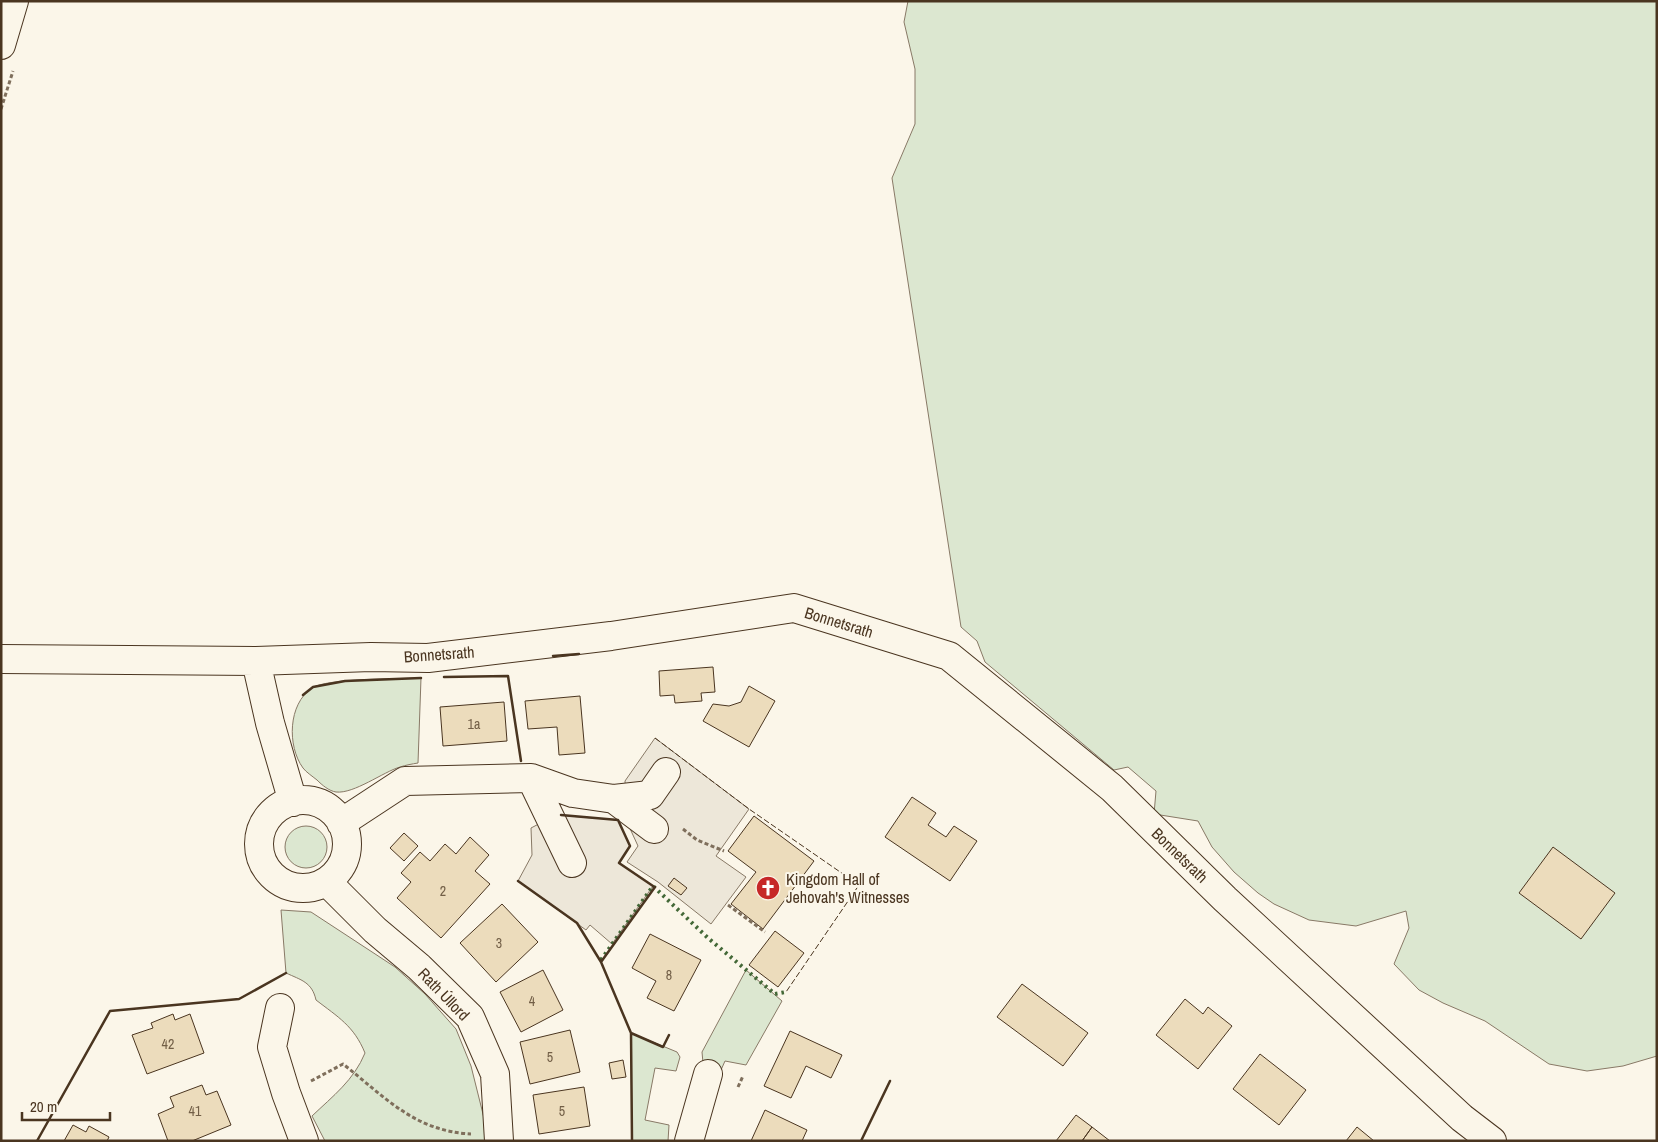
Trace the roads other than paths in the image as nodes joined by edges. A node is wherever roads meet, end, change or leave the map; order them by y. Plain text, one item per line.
1 (14, 1) edge
2 (1, 45) edge
3 (1, 659) edge
4 (256, 661) junction
5 (666, 772) dead end
6 (531, 778) junction
7 (614, 799) junction
8 (293, 802) junction
9 (341, 823) junction
10 (654, 829) dead end
11 (572, 863) dead end
12 (327, 882) junction
13 (280, 1008) dead end
14 (708, 1074) dead end
15 (499, 1138) edge
16 (304, 1141) edge
17 (689, 1141) edge
18 (1492, 1141) edge

1 - 2 street
3 - 4 street, Bonnetsrath
4 - 8 street
4 - 18 street, Bonnetsrath
5 - 7 street
6 - 7 street
6 - 9 street
6 - 11 street
7 - 10 street
8 - 9 street
8 - 12 street
9 - 12 street
12 - 15 street, Rath Úllord
13 - 16 street
14 - 17 street

